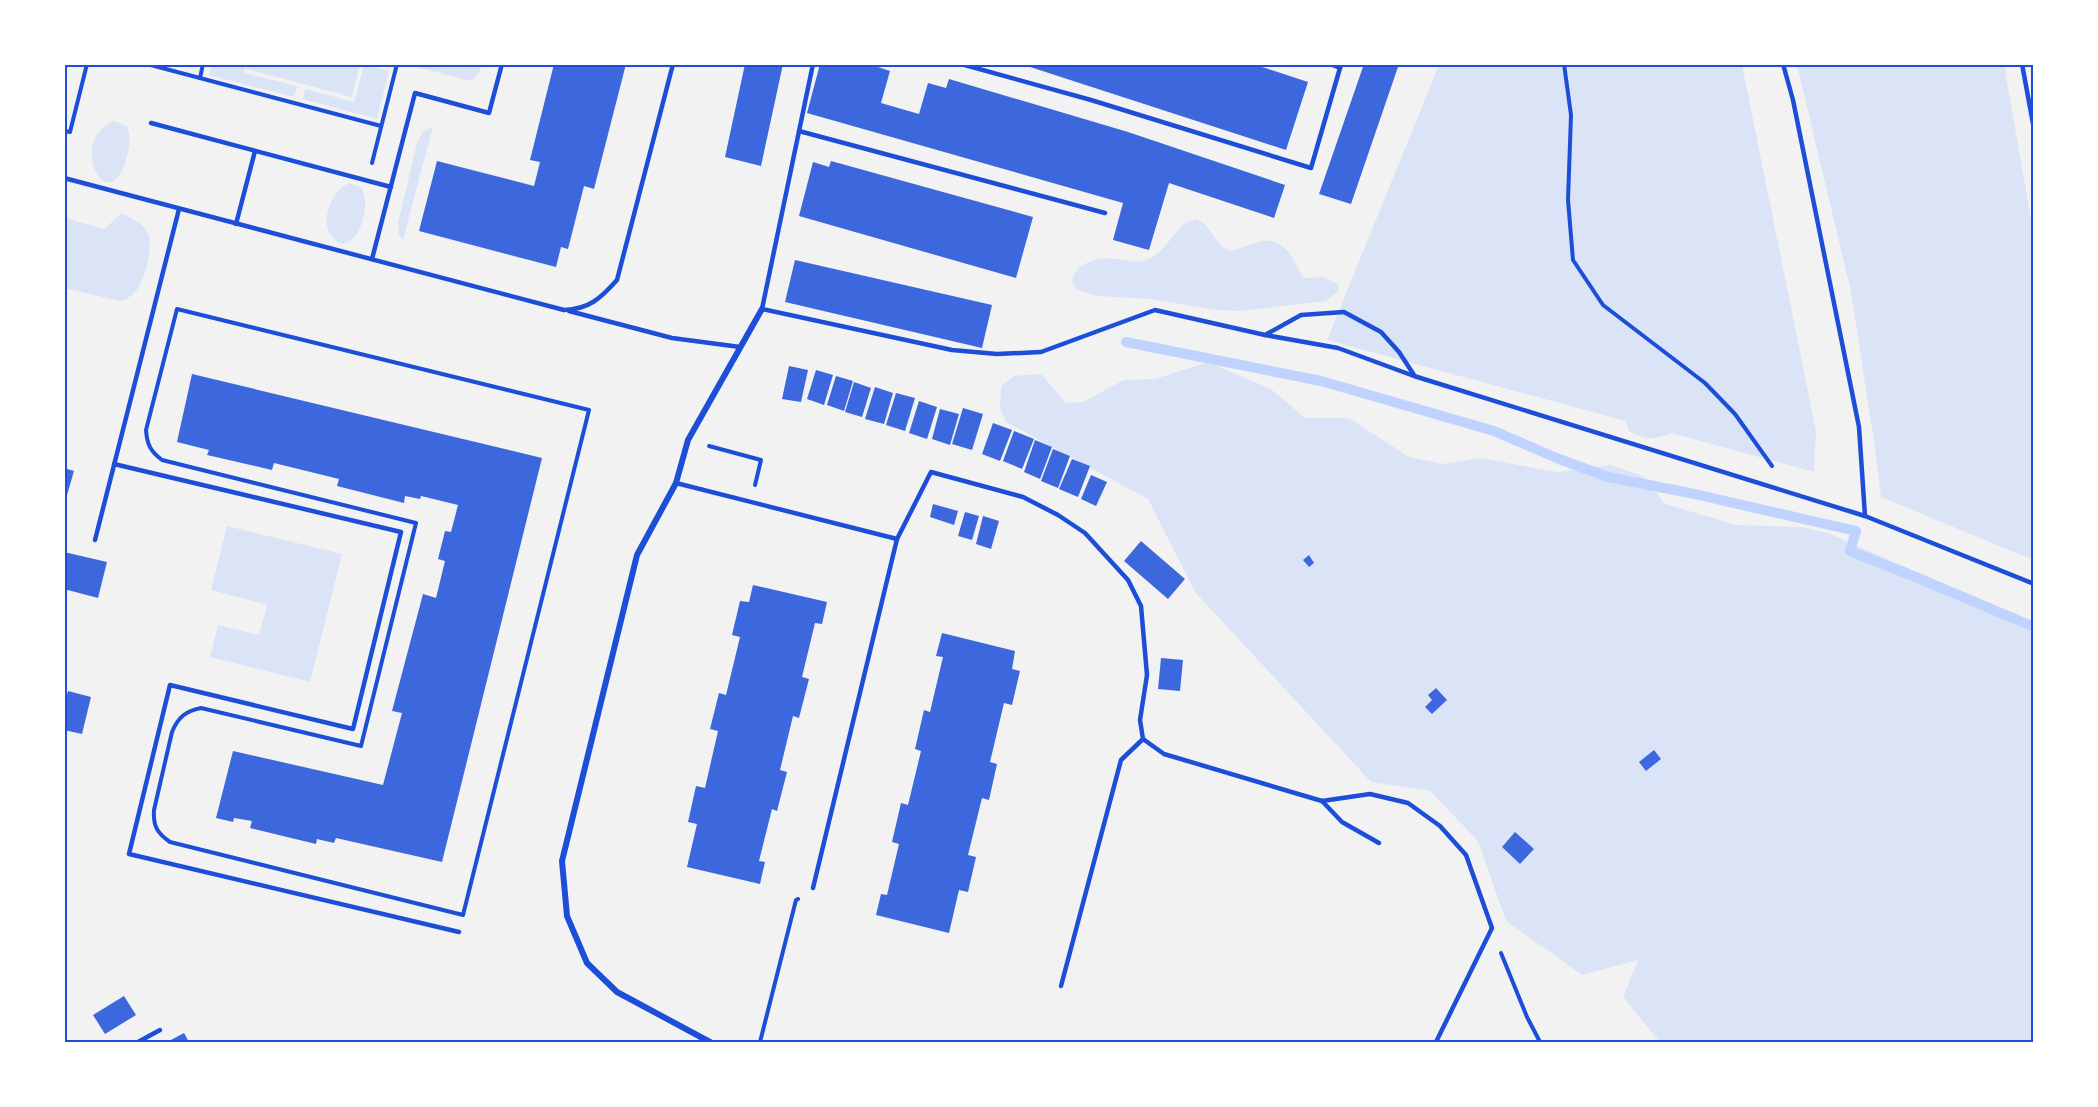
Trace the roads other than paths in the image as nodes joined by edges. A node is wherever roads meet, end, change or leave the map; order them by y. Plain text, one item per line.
1 (502, 64) edge
2 (673, 64) edge
3 (813, 64) edge
4 (961, 64) edge
5 (1330, 64) edge
6 (1783, 64) edge
7 (2022, 64) edge
8 (1340, 66) edge
9 (151, 123) dead end
10 (2034, 129) edge
11 (799, 131) junction
12 (255, 151) junction
13 (64, 178) edge
14 (391, 187) junction
15 (179, 209) junction
16 (1104, 213) dead end
17 (236, 224) junction
18 (372, 260) junction
19 (762, 309) junction
20 (564, 310) junction
21 (1265, 335) junction
22 (740, 347) junction
23 (1414, 376) junction
24 (114, 464) junction
25 (676, 483) junction
26 (1865, 516) junction
27 (897, 539) junction
28 (95, 540) dead end
29 (2034, 584) edge
30 (1143, 739) junction
31 (1322, 801) junction
32 (1379, 843) dead end
33 (813, 888) dead end
34 (459, 932) dead end
35 (1061, 986) dead end
36 (160, 1030) dead end
37 (138, 1042) edge
38 (710, 1042) edge
39 (1436, 1042) edge

1 - 14 lane
2 - 20 lane
3 - 11 lane
4 - 8 lane
5 - 8 lane
6 - 26 lane
7 - 10 lane
9 - 12 lane
11 - 16 lane
11 - 19 lane
12 - 14 lane
12 - 17 lane
13 - 15 lane
14 - 18 lane
15 - 17 lane
15 - 24 lane
17 - 18 lane
18 - 20 lane
19 - 21 lane
19 - 22 street
20 - 22 lane
21 - 23 lane
21 - 23 lane
22 - 25 street
23 - 26 lane
24 - 28 lane
24 - 34 lane
25 - 27 lane
25 - 38 street
26 - 29 lane
27 - 30 lane
27 - 33 lane
30 - 31 lane
30 - 35 lane
31 - 32 lane
31 - 39 lane
36 - 37 lane

